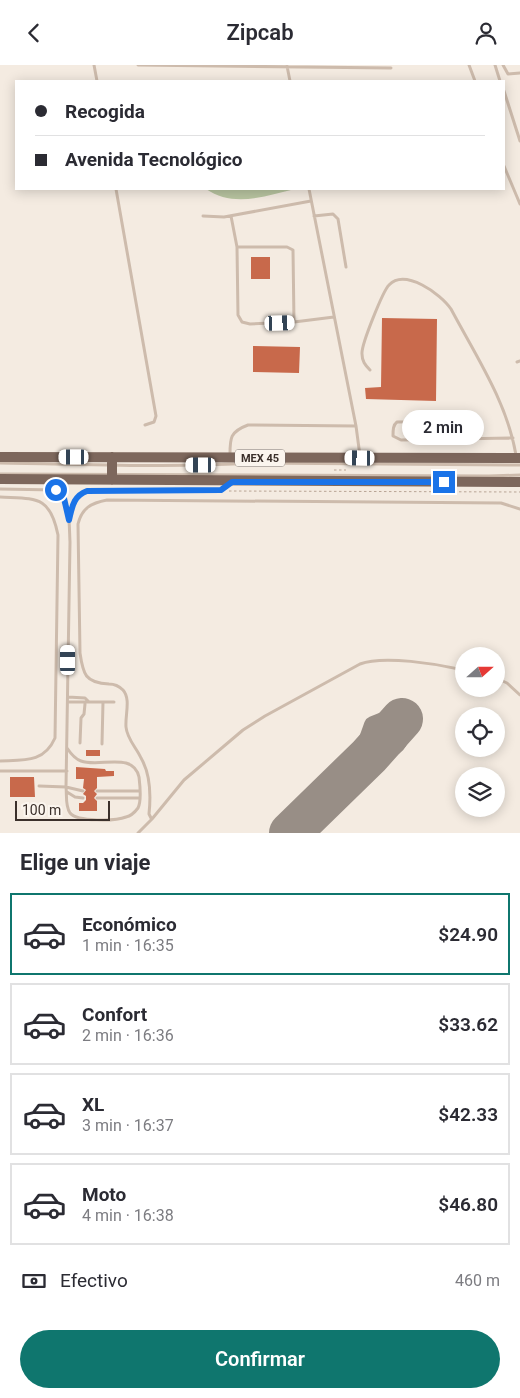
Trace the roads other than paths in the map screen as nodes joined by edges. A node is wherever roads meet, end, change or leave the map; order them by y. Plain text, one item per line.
1 (94, 65) edge
2 (138, 65) edge
3 (469, 65) edge
4 (495, 65) edge
5 (503, 65) edge
6 (288, 66) edge
7 (390, 69) dead end
8 (520, 73) edge
9 (97, 80) edge
10 (290, 80) edge
11 (475, 80) edge
12 (500, 80) edge
13 (505, 94) edge
14 (520, 141) edge
15 (505, 168) edge
16 (116, 190) edge
17 (309, 190) edge
18 (311, 201) junction
19 (520, 204) edge
20 (203, 216) dead end
21 (231, 216) junction
22 (314, 216) junction
23 (237, 247) junction
24 (346, 267) dead end
25 (334, 317) junction
26 (294, 322) junction
27 (370, 370) dead end
28 (473, 421) dead end
29 (145, 425) dead end
30 (356, 426) junction
31 (513, 438) junction
32 (0, 457) edge
33 (230, 458) junction
34 (360, 461) junction
35 (519, 461) edge
36 (0, 463) edge
37 (112, 469) junction
38 (0, 473) edge
39 (520, 475) edge
40 (360, 478) junction
41 (0, 479) edge
42 (232, 482) junction
43 (520, 482) edge
44 (0, 489) edge
45 (0, 497) edge
46 (520, 509) edge
47 (69, 520) junction
48 (455, 669) edge
49 (505, 682) edge
50 (520, 695) edge
51 (68, 697) junction
52 (68, 702) junction
53 (103, 702) junction
54 (87, 703) junction
55 (114, 703) dead end
56 (80, 743) dead end
57 (102, 744) dead end
58 (67, 748) junction
59 (0, 761) edge
60 (0, 771) edge
61 (67, 771) junction
62 (39, 786) dead end
63 (66, 787) junction
64 (84, 791) dead end
65 (97, 791) dead end
66 (140, 791) junction
67 (66, 792) junction
68 (83, 798) dead end
69 (97, 798) dead end
70 (140, 798) junction
71 (152, 819) junction
72 (138, 833) edge

1 - 9 lane
2 - 6 lane
3 - 11 lane
4 - 12 lane
5 - 8 lane
6 - 7 lane
6 - 10 lane
13 - 14 lane
15 - 19 lane
16 - 29 lane
17 - 18 lane
18 - 21 lane
18 - 22 lane
20 - 21 lane
21 - 23 lane
22 - 24 lane
22 - 25 lane
23 - 26 lane
23 - 26 lane
25 - 26 lane
25 - 30 lane
27 - 31 lane
28 - 31 lane
30 - 33 lane
30 - 34 lane
31 - 35 lane
32 - 37 main road, MEX 45
33 - 34 main road, MEX 45
33 - 37 main road, MEX 45
34 - 35 main road, MEX 45
34 - 37 lane
34 - 40 lane
36 - 37 lane
37 - 38 lane
37 - 40 lane
37 - 41 main road, MEX 45
37 - 42 main road, MEX 45
39 - 40 lane
40 - 42 main road, MEX 45
40 - 43 main road, MEX 45
42 - 47 lane
44 - 47 lane
45 - 59 lane
46 - 71 lane
47 - 51 lane
48 - 71 lane
49 - 50 lane
51 - 52 lane
51 - 54 lane
52 - 54 lane
52 - 58 lane
53 - 54 lane
53 - 55 lane
53 - 57 lane
54 - 56 lane
58 - 61 lane
58 - 66 lane
60 - 61 lane
61 - 63 lane
62 - 63 lane
63 - 64 lane
63 - 67 lane
65 - 66 lane
66 - 70 lane
67 - 68 lane
67 - 70 lane
69 - 70 lane
71 - 72 lane

